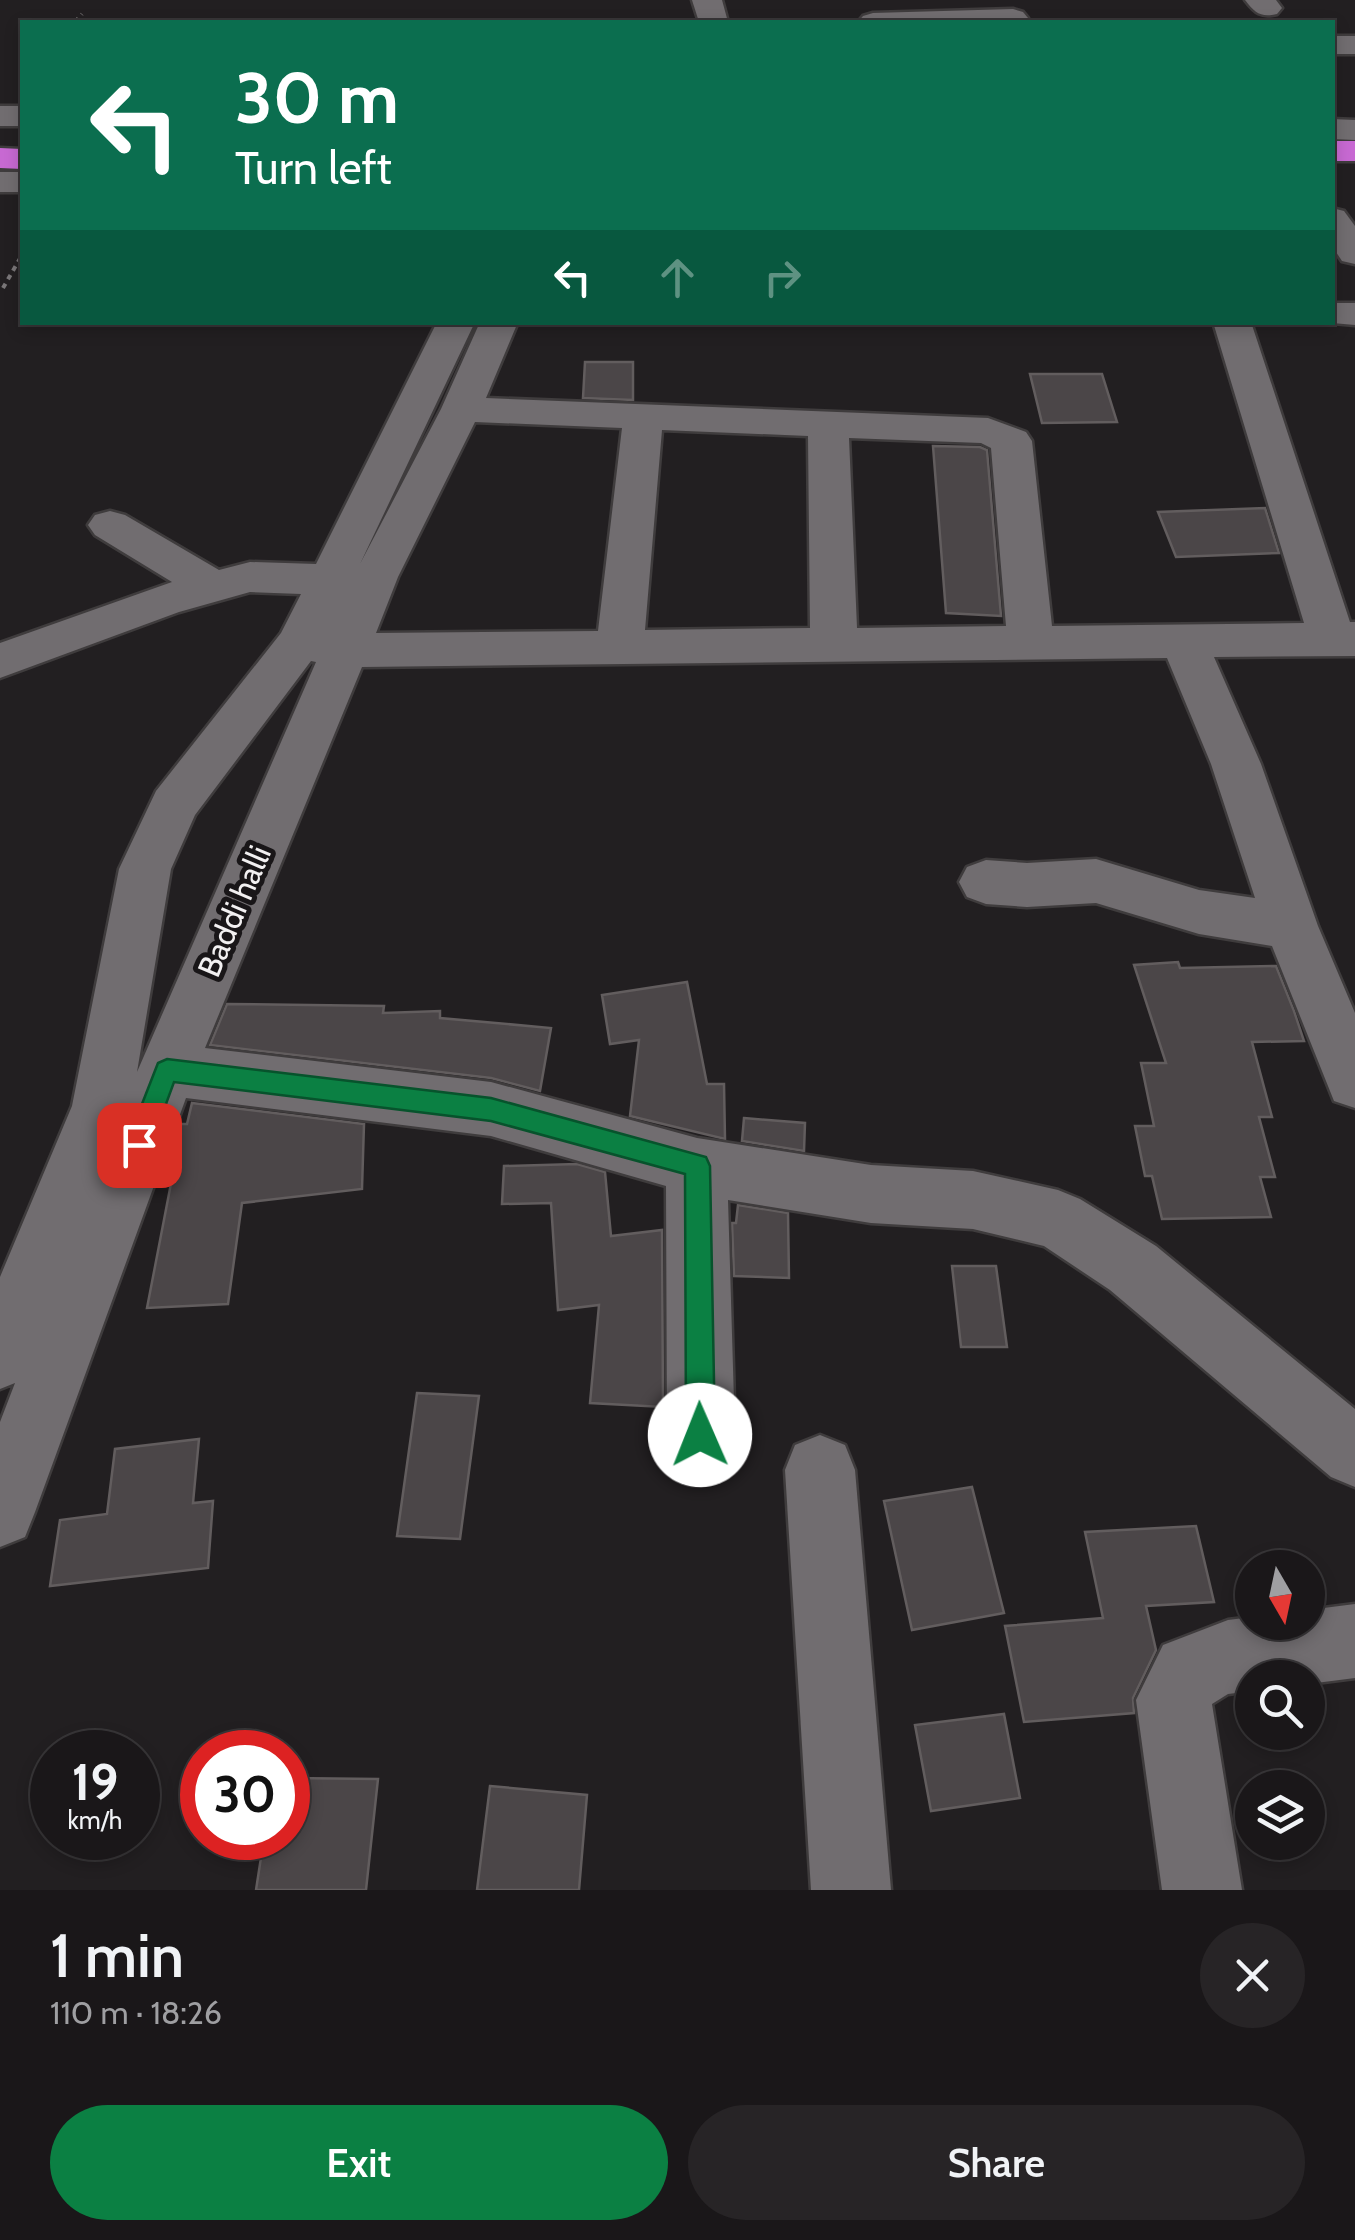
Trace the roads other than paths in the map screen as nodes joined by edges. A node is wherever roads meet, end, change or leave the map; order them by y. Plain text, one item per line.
1 (1010, 14) edge
2 (908, 20) edge
3 (1335, 223) edge
4 (1355, 253) edge
5 (455, 325) edge
6 (498, 325) edge
7 (1233, 325) edge
8 (461, 409) junction
9 (643, 420) junction
10 (828, 426) junction
11 (110, 525) dead end
12 (330, 580) junction
13 (213, 587) junction
14 (1343, 639) edge
15 (1183, 640) junction
16 (1031, 642) junction
17 (322, 646) junction
18 (620, 646) junction
19 (834, 646) junction
20 (0, 661) edge
21 (986, 882) dead end
22 (1291, 926) junction
23 (167, 1070) junction
24 (1355, 1082) edge
25 (697, 1166) junction
26 (23, 1244) edge
27 (0, 1356) edge
28 (700, 1435) dead end
29 (1355, 1453) edge
30 (820, 1470) dead end
31 (0, 1512) edge
32 (1355, 1642) edge
33 (851, 1890) edge
34 (1202, 1890) edge

1 - 2 street
3 - 4 street
5 - 12 street
6 - 8 street, Baddi halli
7 - 14 street
8 - 9 street
8 - 17 street, Baddi halli
9 - 10 street
9 - 18 street
10 - 16 street
10 - 19 street
11 - 13 street
12 - 13 street
12 - 17 street
13 - 20 street
14 - 15 street
15 - 16 street
15 - 22 street
16 - 19 street
17 - 18 street
17 - 23 street, Baddi halli
17 - 26 street
18 - 19 street
21 - 22 street
22 - 24 street
23 - 25 street
23 - 31 street, Baddi halli
25 - 28 street
25 - 29 street
26 - 27 street
30 - 33 street
32 - 34 street

